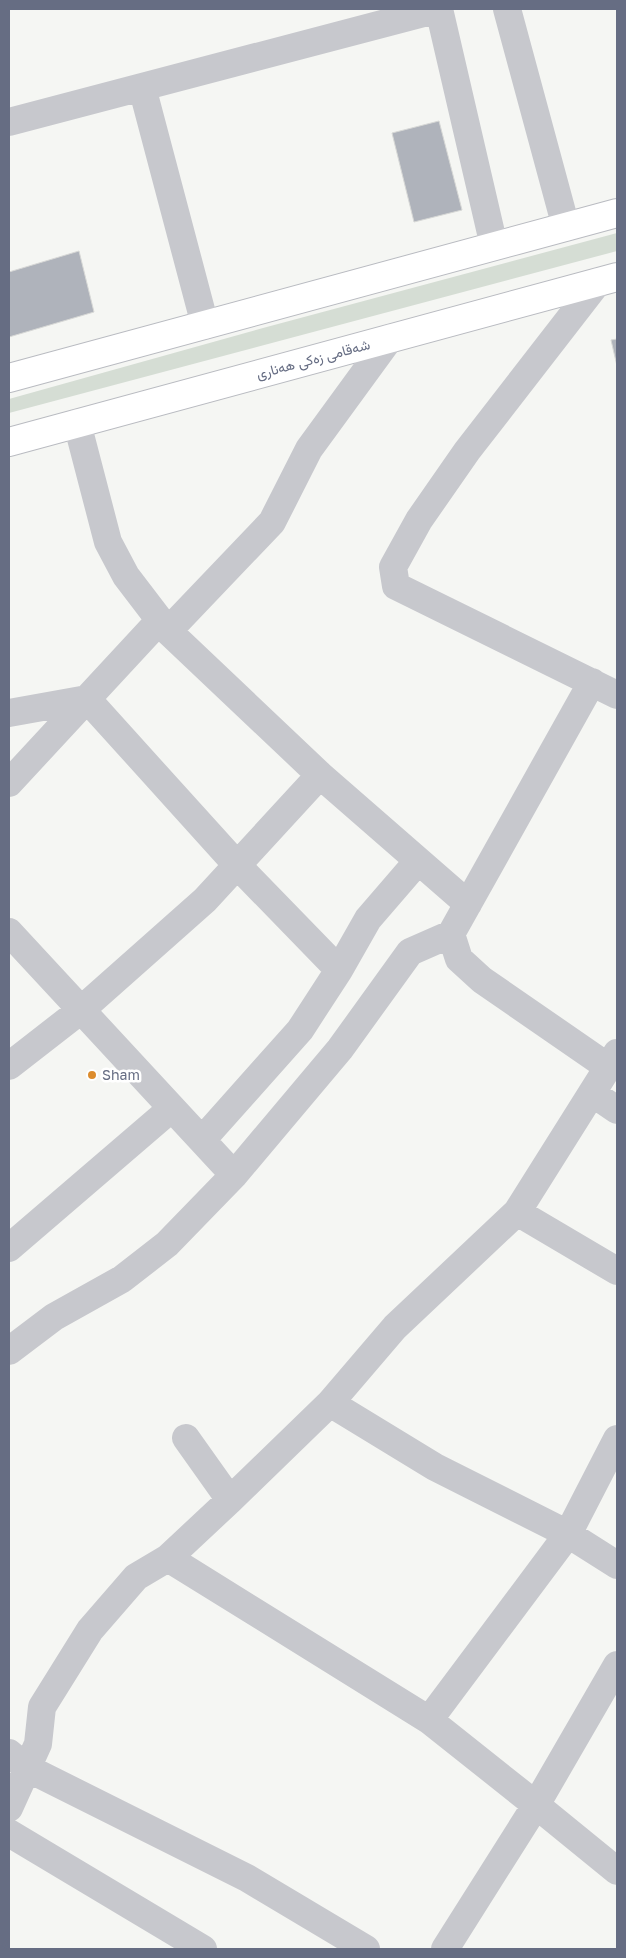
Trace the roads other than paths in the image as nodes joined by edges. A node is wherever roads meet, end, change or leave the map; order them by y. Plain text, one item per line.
1 (439, 9) edge
2 (507, 9) edge
3 (142, 87) junction
4 (9, 122) edge
5 (617, 213) edge
6 (566, 227) junction
7 (494, 246) junction
8 (608, 279) edge
9 (205, 325) junction
10 (390, 338) junction
11 (9, 378) edge
12 (77, 423) junction
13 (9, 442) edge
14 (164, 625) junction
15 (592, 682) junction
16 (617, 695) edge
17 (87, 699) junction
18 (9, 713) edge
19 (320, 775) junction
20 (9, 783) edge
21 (418, 861) junction
22 (237, 865) junction
23 (468, 904) junction
24 (9, 932) edge
25 (451, 934) junction
26 (339, 970) junction
27 (81, 1010) junction
28 (613, 1060) edge
29 (9, 1066) edge
30 (592, 1093) junction
31 (172, 1108) junction
32 (617, 1110) edge
33 (202, 1140) junction
34 (234, 1175) junction
35 (517, 1212) junction
36 (9, 1248) edge
37 (617, 1271) edge
38 (9, 1351) edge
39 (330, 1403) junction
40 (186, 1438) dead end
41 (617, 1439) edge
42 (230, 1500) junction
43 (568, 1534) junction
44 (168, 1558) junction
45 (617, 1565) edge
46 (617, 1665) edge
47 (429, 1720) junction
48 (15, 1763) edge
49 (536, 1805) junction
50 (9, 1808) edge
51 (9, 1833) edge
52 (617, 1871) edge
53 (202, 1949) edge
54 (366, 1949) edge
55 (445, 1949) edge

1 - 3 street
1 - 7 street
2 - 6 street
3 - 4 street
3 - 9 street
5 - 6 main road
6 - 7 main road
7 - 9 main road
8 - 10 main road, شەقامی زەکی هەناری
8 - 15 street
9 - 11 main road
10 - 12 main road, شەقامی زەکی هەناری
10 - 14 street
12 - 13 main road, شەقامی زەکی هەناری
12 - 14 street
14 - 17 street
14 - 19 street
15 - 16 street
15 - 23 street
17 - 18 street
17 - 20 street
17 - 22 street
19 - 21 street
19 - 22 street
21 - 23 street
21 - 26 street
22 - 26 street
22 - 27 street
23 - 25 street
24 - 27 street
25 - 28 street
25 - 34 street
26 - 33 street
27 - 29 street
27 - 31 street
28 - 30 street
30 - 32 street
30 - 35 street
31 - 33 street
31 - 36 street
33 - 34 street
34 - 38 street
35 - 37 street
35 - 39 street
39 - 42 street
39 - 43 street
40 - 42 street
41 - 43 street
42 - 44 street
43 - 45 street
43 - 47 street
44 - 47 street
44 - 48 street
46 - 49 street
47 - 49 street
48 - 50 street
48 - 54 street
49 - 52 street
49 - 55 street
51 - 53 street

